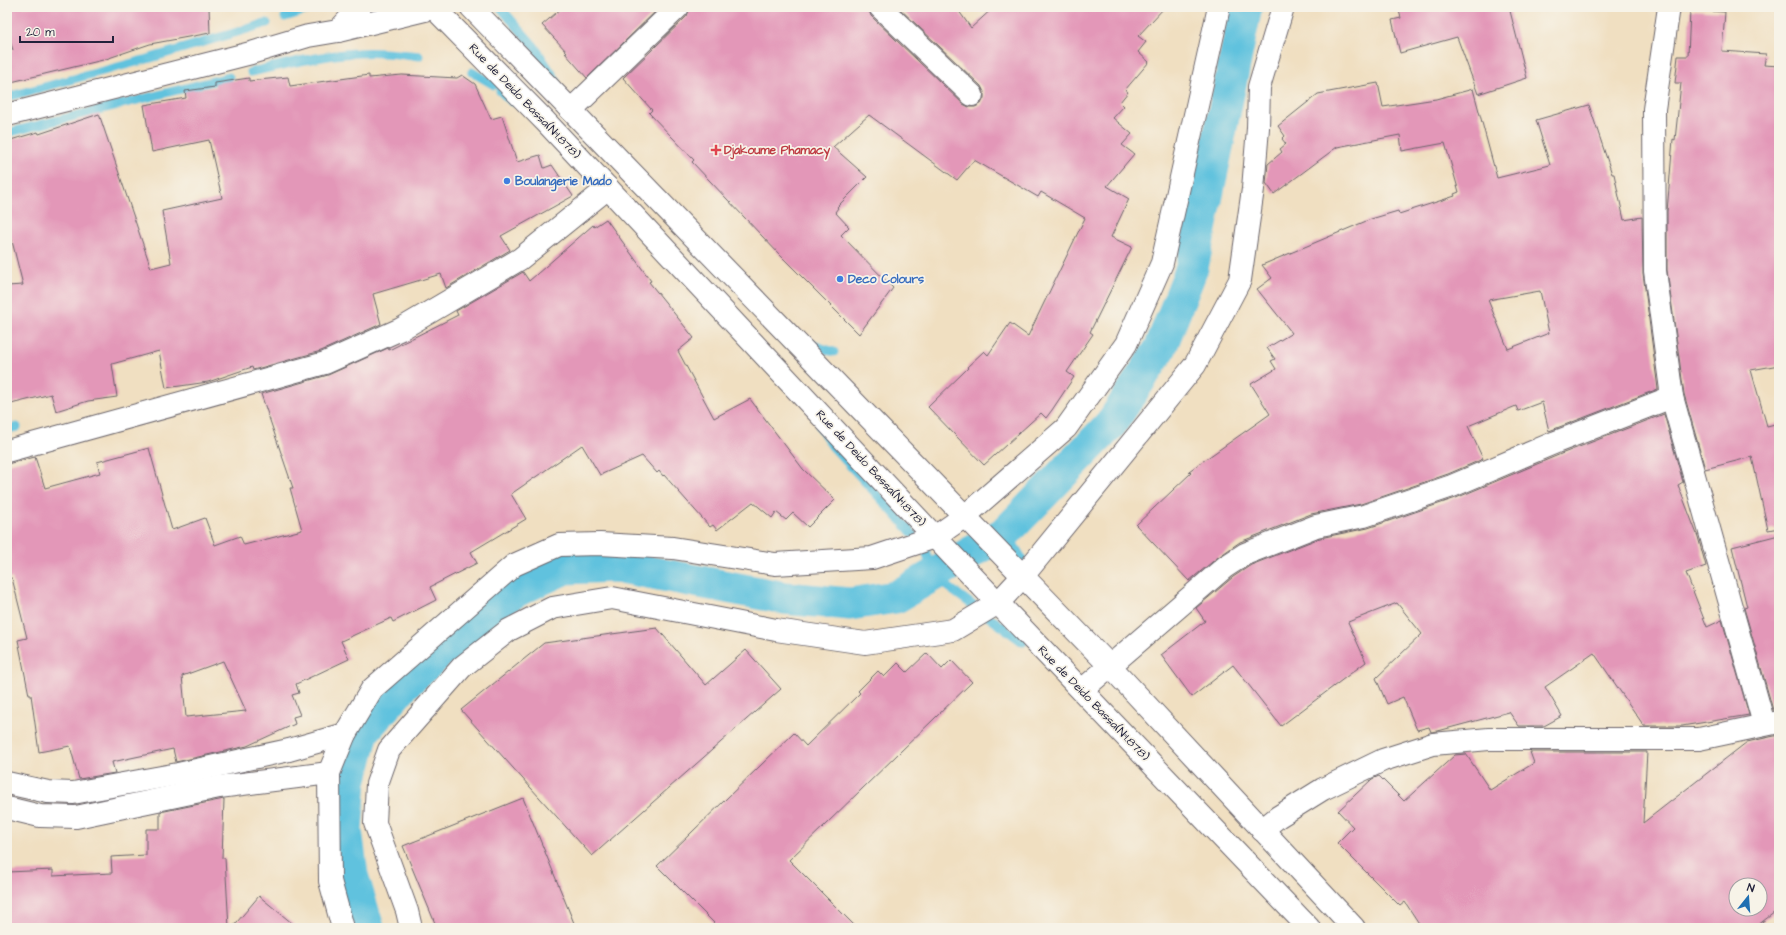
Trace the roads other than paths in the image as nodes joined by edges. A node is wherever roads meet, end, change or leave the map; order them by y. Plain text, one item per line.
1 (360, 7) edge
2 (471, 7) edge
3 (678, 7) edge
4 (880, 7) edge
5 (1219, 7) edge
6 (1282, 7) edge
7 (1669, 7) edge
8 (435, 8) edge
9 (338, 31) junction
10 (972, 95) dead end
11 (571, 110) junction
12 (7, 115) edge
13 (608, 188) junction
14 (836, 382) junction
15 (1672, 397) junction
16 (814, 406) junction
17 (7, 451) edge
18 (970, 521) junction
19 (935, 536) junction
20 (1023, 576) junction
21 (998, 603) junction
22 (1110, 666) junction
23 (1082, 690) junction
24 (1771, 723) edge
25 (345, 734) junction
26 (329, 773) junction
27 (7, 783) edge
28 (7, 808) edge
29 (1262, 830) junction
30 (343, 928) edge
31 (411, 928) edge
32 (1309, 928) edge
33 (1354, 928) edge

1 - 9 street
2 - 11 street
3 - 11 street
4 - 10 street
5 - 18 street
6 - 20 street
7 - 15 street
8 - 9 street
8 - 13 street, Rue de Deido Bassa(N°1.878)
9 - 12 street
11 - 14 street
13 - 16 street, Rue de Deido Bassa(N°1.878)
13 - 17 street
14 - 16 street
14 - 18 street
15 - 22 street
15 - 24 street
16 - 19 street, Rue de Deido Bassa(N°1.878)
18 - 19 street
18 - 20 street
19 - 21 street, Rue de Deido Bassa(N°1.878)
19 - 25 street
20 - 21 street
20 - 22 street
21 - 23 street, Rue de Deido Bassa(N°1.878)
21 - 31 street
22 - 23 street
22 - 29 street
23 - 32 street, Rue de Deido Bassa(N°1.878)
24 - 29 street
25 - 26 street
25 - 27 street
26 - 28 street
26 - 30 street
29 - 33 street

